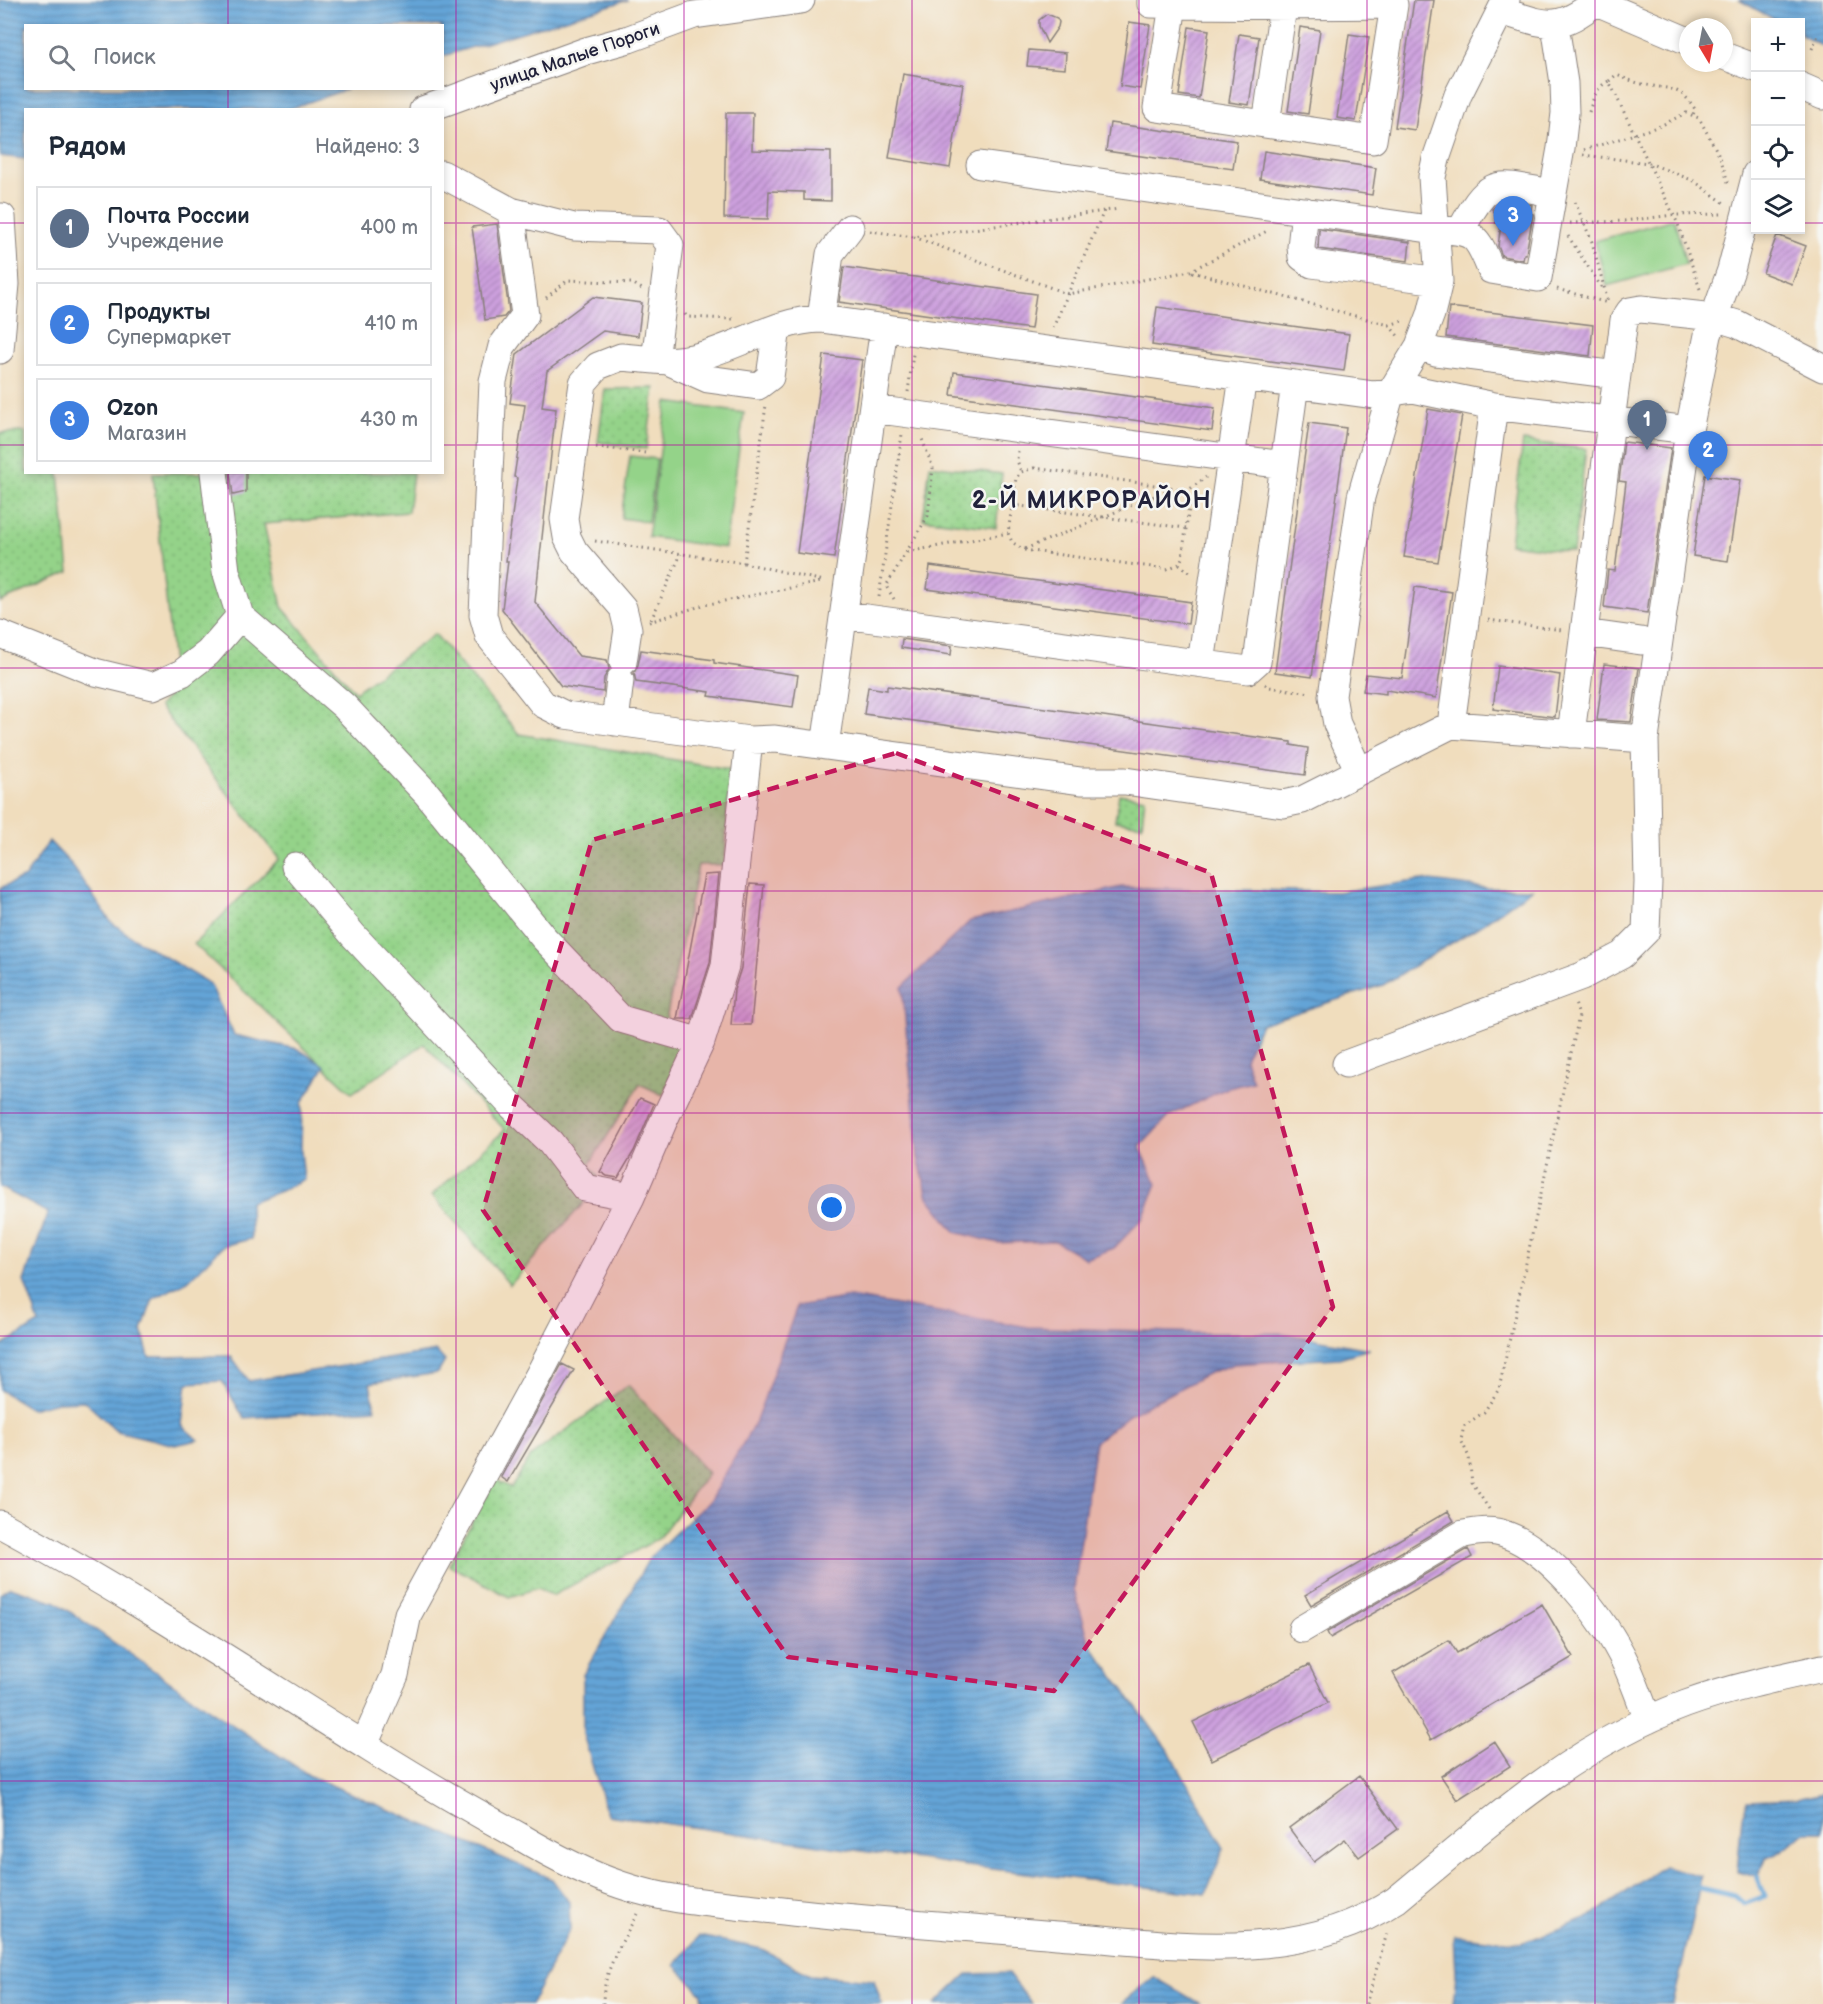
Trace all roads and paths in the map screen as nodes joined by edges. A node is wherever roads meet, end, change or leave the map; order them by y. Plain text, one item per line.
1 (801, 0) edge
2 (1595, 1) edge
3 (1162, 2) edge
4 (1504, 5) edge
5 (1283, 7) junction
6 (1555, 25) junction
7 (1819, 33) dead end
8 (1679, 37) edge
9 (1812, 49) dead end
10 (1733, 59) edge
11 (1751, 66) edge
12 (1609, 81) junction
13 (1805, 88) edge
14 (1823, 96) edge
15 (429, 108) edge
16 (1587, 115) dead end
17 (1693, 115) junction
18 (1266, 124) junction
19 (1633, 134) junction
20 (1565, 154) junction
21 (1649, 163) junction
22 (980, 165) dead end
23 (444, 175) edge
24 (1753, 180) edge
25 (1562, 194) junction
26 (1121, 196) junction
27 (511, 211) junction
28 (1104, 211) junction
29 (1305, 211) junction
30 (1674, 214) junction
31 (1741, 215) junction
32 (9, 216) edge
33 (1552, 221) junction
34 (1584, 223) junction
35 (850, 228) joint
36 (1274, 228) dead end
37 (1448, 230) junction
38 (914, 237) junction
39 (1190, 271) junction
40 (1538, 278) junction
41 (1439, 281) junction
42 (1605, 292) junction
43 (1068, 294) junction
44 (672, 304) junction
45 (1616, 311) junction
46 (1431, 314) junction
47 (525, 315) junction
48 (687, 317) junction
49 (1711, 317) junction
50 (734, 319) dead end
51 (821, 319) junction
52 (884, 327) junction
53 (777, 328) junction
54 (1419, 346) junction
55 (1043, 349) junction
56 (0, 350) edge
57 (914, 350) dead end
58 (662, 361) junction
59 (1510, 362) junction
60 (1823, 368) edge
61 (1617, 375) junction
62 (770, 377) junction
63 (1244, 377) junction
64 (1294, 384) junction
65 (1391, 392) junction
66 (1499, 406) junction
67 (873, 409) junction
68 (908, 414) junction
69 (1611, 420) junction
70 (1689, 430) junction
71 (575, 444) junction
72 (645, 453) dead end
73 (1231, 458) junction
74 (1284, 465) junction
75 (214, 474) edge
76 (1176, 488) junction
77 (1012, 505) junction
78 (1103, 517) junction
79 (1186, 528) junction
80 (1008, 533) junction
81 (567, 537) junction
82 (1024, 549) junction
83 (905, 553) junction
84 (681, 554) junction
85 (744, 563) junction
86 (831, 580) dead end
87 (824, 581) junction
88 (844, 615) junction
89 (240, 616) junction
90 (1465, 617) junction
91 (876, 620) junction
92 (909, 624) junction
93 (639, 625) junction
94 (1584, 633) junction
95 (0, 634) edge
96 (1641, 641) dead end
97 (1201, 663) junction
98 (1248, 670) junction
99 (1332, 696) junction
100 (615, 722) junction
101 (1451, 725) junction
102 (1571, 734) junction
103 (1645, 739) junction
104 (749, 740) junction
105 (825, 746) junction
106 (1359, 771) junction
107 (295, 866) dead end
108 (1569, 981) junction
109 (701, 1042) junction
110 (1346, 1064) dead end
111 (631, 1197) junction
112 (0, 1524) edge
113 (1504, 1533) junction
114 (1302, 1629) dead end
115 (1823, 1668) edge
116 (1648, 1720) junction
117 (364, 1745) junction
118 (648, 1893) junction
119 (1396, 1900) junction
120 (603, 2004) edge
121 (1366, 2004) edge

1 - 15 street, улица Малые Пороги
2 - 6 street
2 - 8 street
3 - 5 street
3 - 18 street
4 - 6 street
4 - 37 street
5 - 18 street
5 - 18 street
6 - 20 street
7 - 9 path
10 - 11 street
12 - 16 path
12 - 17 path
12 - 19 path
13 - 14 street
17 - 19 path
17 - 31 path
19 - 20 path
19 - 21 path
20 - 21 path
20 - 25 street
21 - 30 path
21 - 31 path
22 - 26 street
23 - 27 street
24 - 31 street
25 - 33 street
25 - 34 path
25 - 37 street
26 - 28 path
26 - 28 path
26 - 29 street
27 - 44 street
27 - 47 street
28 - 38 path
28 - 43 path
29 - 37 street
29 - 41 street
30 - 31 path
30 - 34 path
30 - 49 path
31 - 49 street
32 - 56 street
33 - 34 path
33 - 40 street
33 - 42 path
34 - 42 path
35 - 38 path
35 - 51 street
36 - 39 path
37 - 40 street
37 - 41 street
38 - 43 path
39 - 43 path
39 - 46 path
40 - 45 path
41 - 46 street
42 - 45 path
43 - 55 path
44 - 47 path
44 - 48 path
44 - 48 path
44 - 58 street
45 - 49 street
45 - 61 street
46 - 54 street
47 - 100 street
48 - 50 path
49 - 60 street
49 - 70 street
51 - 52 street
51 - 53 street
52 - 55 street
52 - 67 street
53 - 58 street
53 - 62 street
54 - 59 street
54 - 65 street
55 - 63 street
57 - 68 path
58 - 62 street
58 - 71 street
59 - 61 street
59 - 66 street
61 - 69 street
62 - 85 path
63 - 64 street
63 - 73 street
64 - 65 street
64 - 74 street
65 - 66 street
65 - 99 street
66 - 69 street
66 - 90 street
67 - 68 street
67 - 88 street
68 - 73 street
68 - 83 path
68 - 91 path
69 - 70 street
69 - 94 street
70 - 103 street
71 - 72 path
71 - 81 street
73 - 74 street
73 - 97 street
74 - 98 street
75 - 89 street
76 - 77 path
76 - 78 path
76 - 79 path
77 - 78 path
77 - 80 path
78 - 79 path
78 - 82 path
79 - 82 path
80 - 82 path
80 - 83 path
81 - 84 path
81 - 93 street
83 - 92 path
84 - 85 path
84 - 93 path
85 - 87 path
86 - 87 path
87 - 93 path
88 - 91 street
88 - 105 street
89 - 95 street
89 - 109 street
90 - 94 path
90 - 101 street
91 - 92 street
92 - 97 street
93 - 100 street
94 - 96 street
94 - 102 street
97 - 98 street
98 - 99 path
99 - 106 street
100 - 104 street
101 - 102 street
101 - 106 street
102 - 103 street
103 - 108 street
104 - 105 street
104 - 109 street
105 - 106 street
107 - 111 street
108 - 110 street
108 - 113 path
109 - 111 street
111 - 117 street
112 - 117 street
113 - 114 street
113 - 116 street
115 - 116 street
116 - 119 street
117 - 118 street
118 - 119 street
118 - 120 path
119 - 121 path

